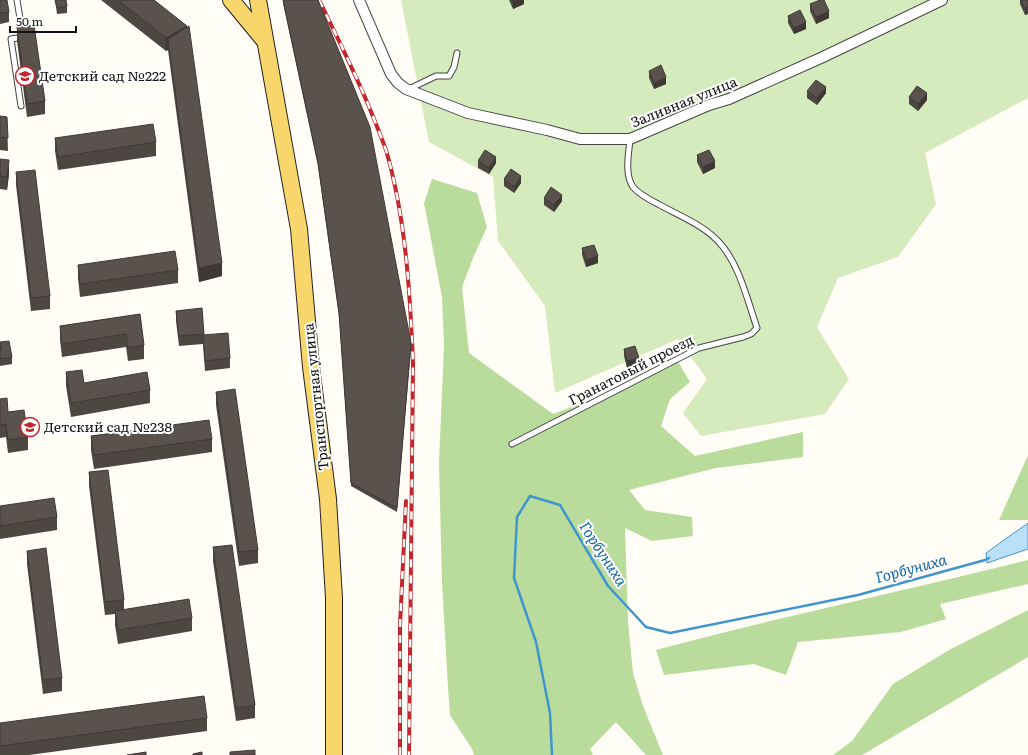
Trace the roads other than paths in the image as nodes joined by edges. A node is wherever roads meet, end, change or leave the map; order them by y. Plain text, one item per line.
1 (17, 0) edge
2 (231, 0) edge
3 (258, 0) edge
4 (360, 0) edge
5 (942, 0) edge
6 (266, 43) junction
7 (457, 53) dead end
8 (408, 90) junction
9 (21, 106) dead end
10 (630, 139) junction
11 (512, 444) dead end
12 (334, 755) edge

1 - 9 lane
2 - 6 main road
3 - 6 main road, Транспортная улица
4 - 8 street, Заливная улица
5 - 10 street, Заливная улица
6 - 12 main road, Транспортная улица
7 - 8 lane
8 - 10 street, Заливная улица
10 - 11 lane, Гранатовый проезд

